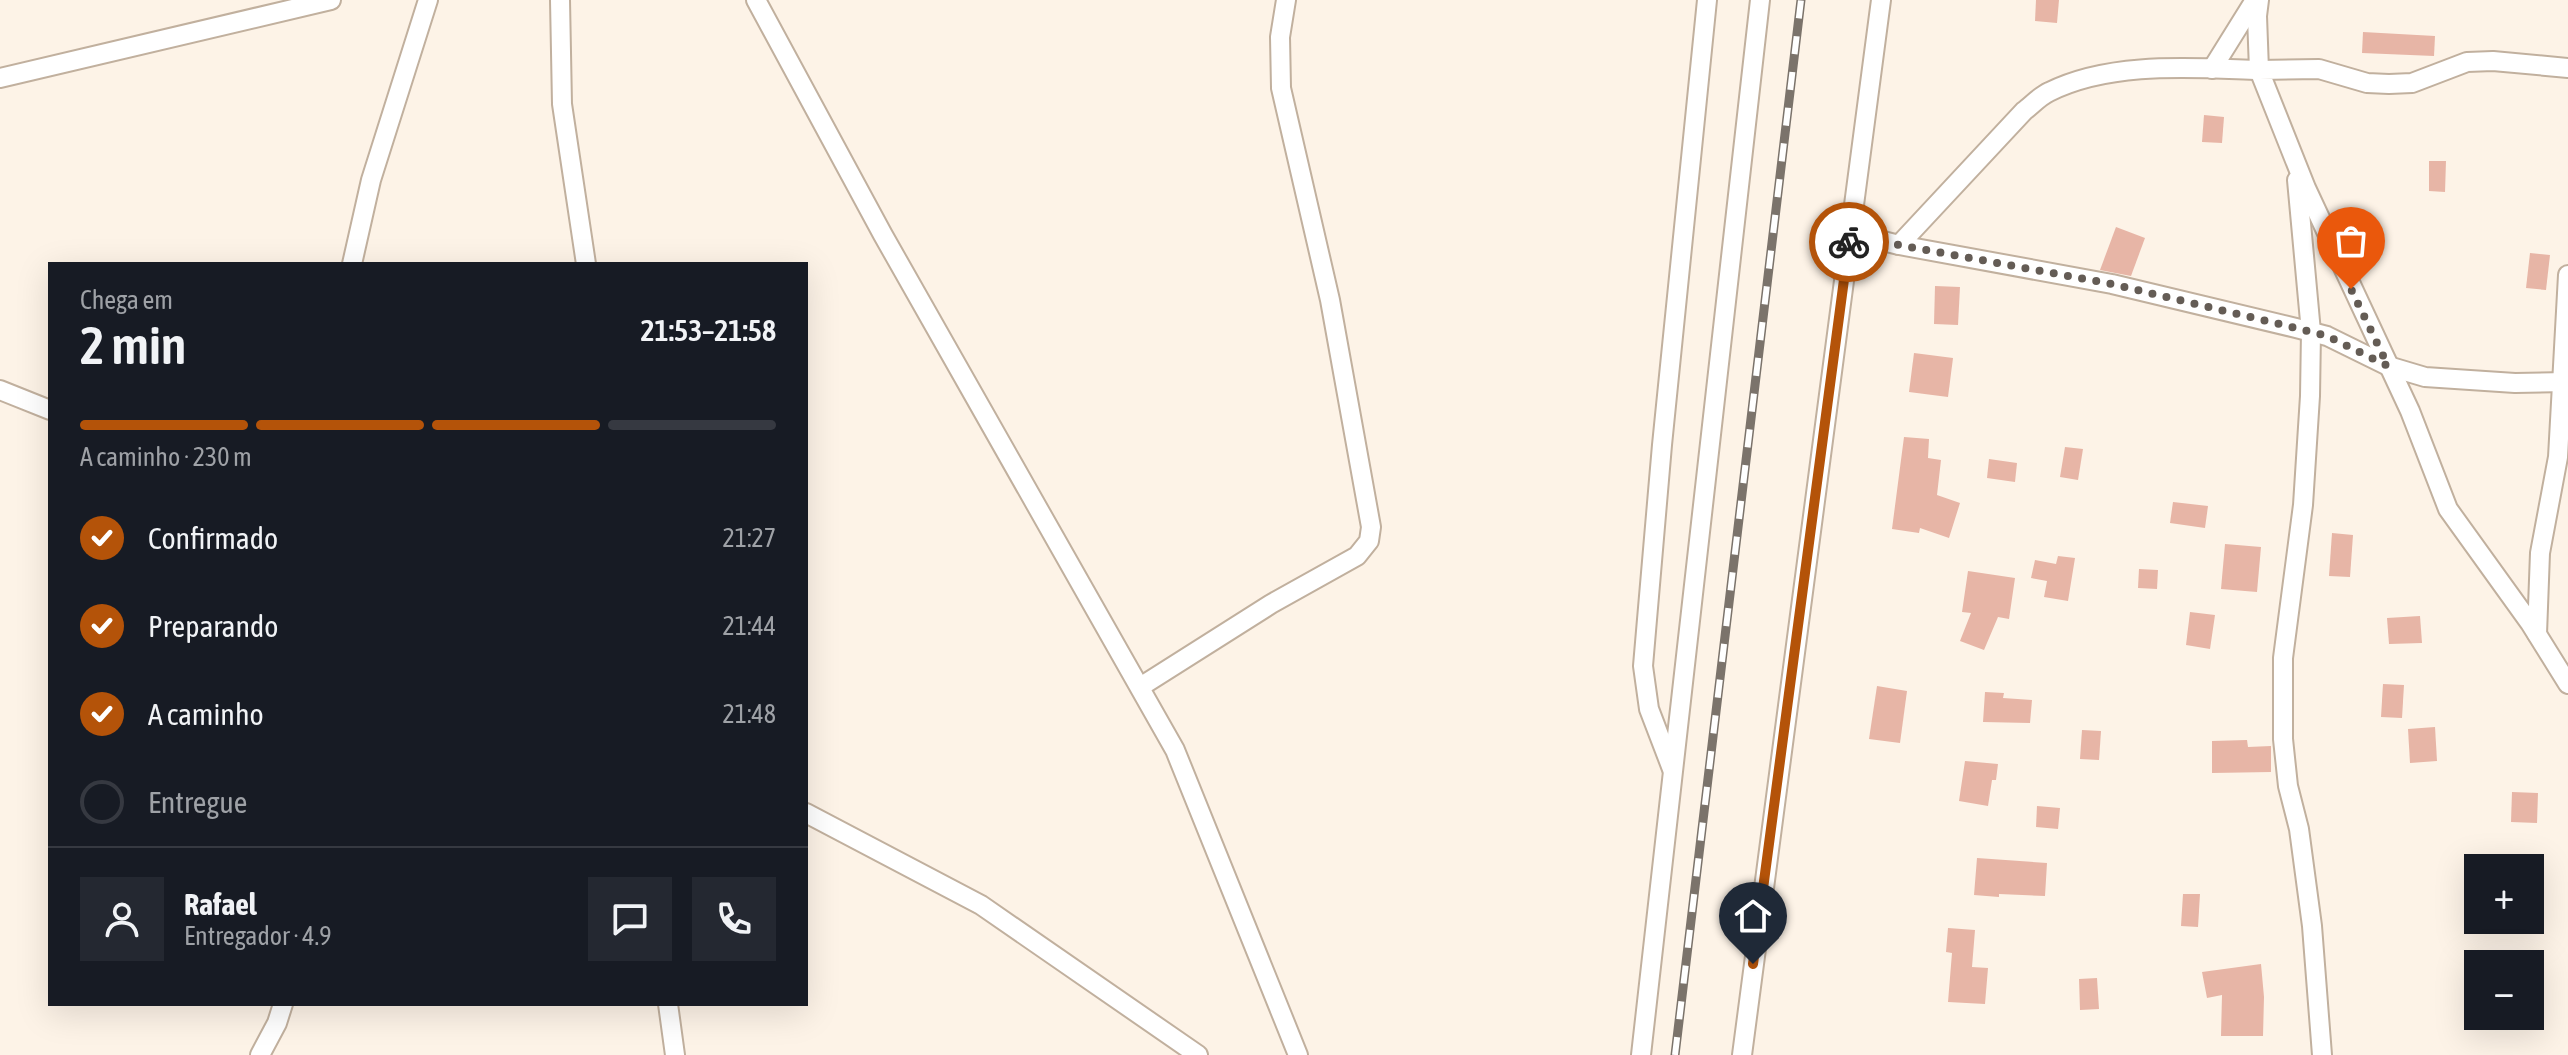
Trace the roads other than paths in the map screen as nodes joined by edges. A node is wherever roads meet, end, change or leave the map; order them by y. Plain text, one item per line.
1 (331, 0) edge
2 (428, 0) edge
3 (560, 0) edge
4 (756, 0) edge
5 (1286, 0) edge
6 (1707, 0) edge
7 (1760, 0) edge
8 (1881, 0) edge
9 (2257, 0) edge
10 (2568, 68) edge
11 (2212, 69) junction
12 (2259, 70) junction
13 (0, 78) edge
14 (2295, 161) junction
15 (1851, 233) junction
16 (1899, 245) junction
17 (352, 262) edge
18 (586, 262) edge
19 (2568, 275) edge
20 (2311, 332) junction
21 (2388, 366) junction
22 (2565, 382) edge
23 (0, 390) edge
24 (48, 409) edge
25 (2537, 634) junction
26 (2568, 684) edge
27 (1140, 687) junction
28 (1674, 772) junction
29 (808, 814) edge
30 (282, 1006) edge
31 (668, 1006) edge
32 (260, 1055) edge
33 (675, 1055) edge
34 (1198, 1055) edge
35 (1298, 1055) edge
36 (1641, 1055) edge
37 (1742, 1055) edge
38 (2322, 1055) edge

1 - 13 street
2 - 17 street
3 - 18 street
4 - 27 street
5 - 27 street
6 - 28 street
7 - 28 street
8 - 15 street
9 - 11 street
9 - 12 street
10 - 12 street
11 - 12 street
11 - 16 street
12 - 14 street
14 - 20 street
14 - 21 street
15 - 16 street
15 - 37 street
16 - 20 street
19 - 22 street
20 - 21 street
20 - 38 street
21 - 22 street
21 - 25 street
22 - 25 street
23 - 24 street
25 - 26 street
27 - 35 street
28 - 36 street
29 - 34 street
30 - 32 street
31 - 33 street

